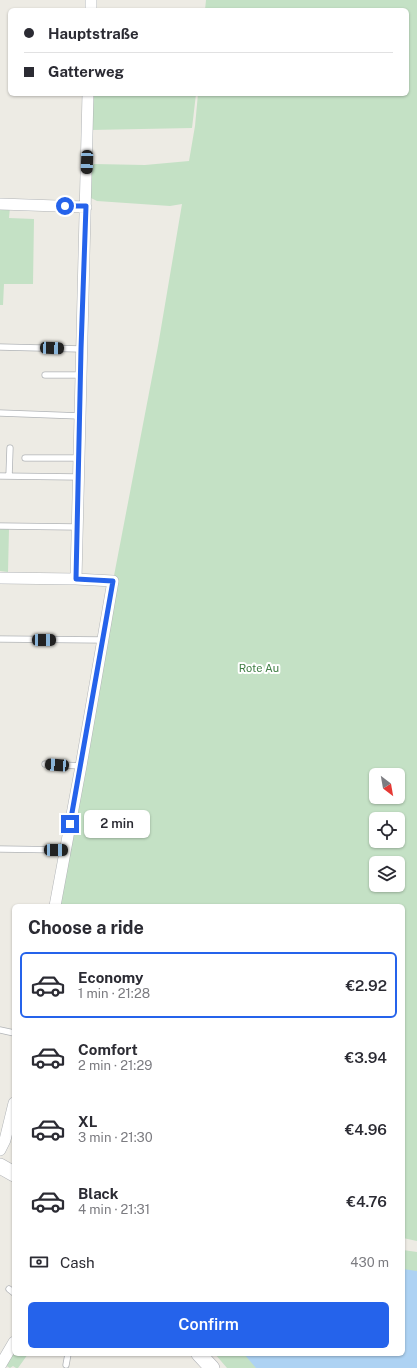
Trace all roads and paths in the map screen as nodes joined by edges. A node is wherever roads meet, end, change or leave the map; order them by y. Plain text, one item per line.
1 (88, 96) edge
2 (0, 204) edge
3 (86, 206) junction
4 (0, 346) edge
5 (81, 349) junction
6 (45, 375) dead end
7 (80, 376) junction
8 (0, 413) edge
9 (80, 416) junction
10 (10, 448) dead end
11 (25, 458) dead end
12 (79, 458) junction
13 (0, 476) edge
14 (9, 476) junction
15 (78, 477) junction
16 (0, 526) edge
17 (77, 527) junction
18 (0, 578) edge
19 (76, 579) junction
20 (0, 639) edge
21 (103, 640) junction
22 (45, 764) dead end
23 (81, 766) junction
24 (0, 849) edge
25 (66, 850) junction
26 (55, 904) edge
27 (0, 1030) edge
28 (12, 1033) edge
29 (12, 1110) edge
30 (2, 1142) edge
31 (0, 1166) edge
32 (12, 1173) edge
33 (8, 1289) dead end
34 (12, 1292) edge
35 (12, 1345) edge
36 (68, 1356) edge
37 (201, 1356) edge
38 (66, 1365) dead end
39 (0, 1366) edge
40 (212, 1368) edge

1 - 3 street
2 - 3 street
3 - 5 street
4 - 5 lane
5 - 7 street
6 - 7 lane
7 - 9 street
8 - 9 lane
9 - 12 street
10 - 14 lane
11 - 12 lane
12 - 15 street
13 - 14 lane
14 - 15 lane
15 - 17 street
16 - 17 lane
17 - 19 street
18 - 19 street
19 - 21 street
20 - 21 lane
21 - 23 street
22 - 23 lane
23 - 25 street
24 - 25 lane
25 - 26 street
27 - 28 lane
29 - 30 street
31 - 32 main road
33 - 34 lane
35 - 39 street
36 - 38 lane
37 - 40 main road

